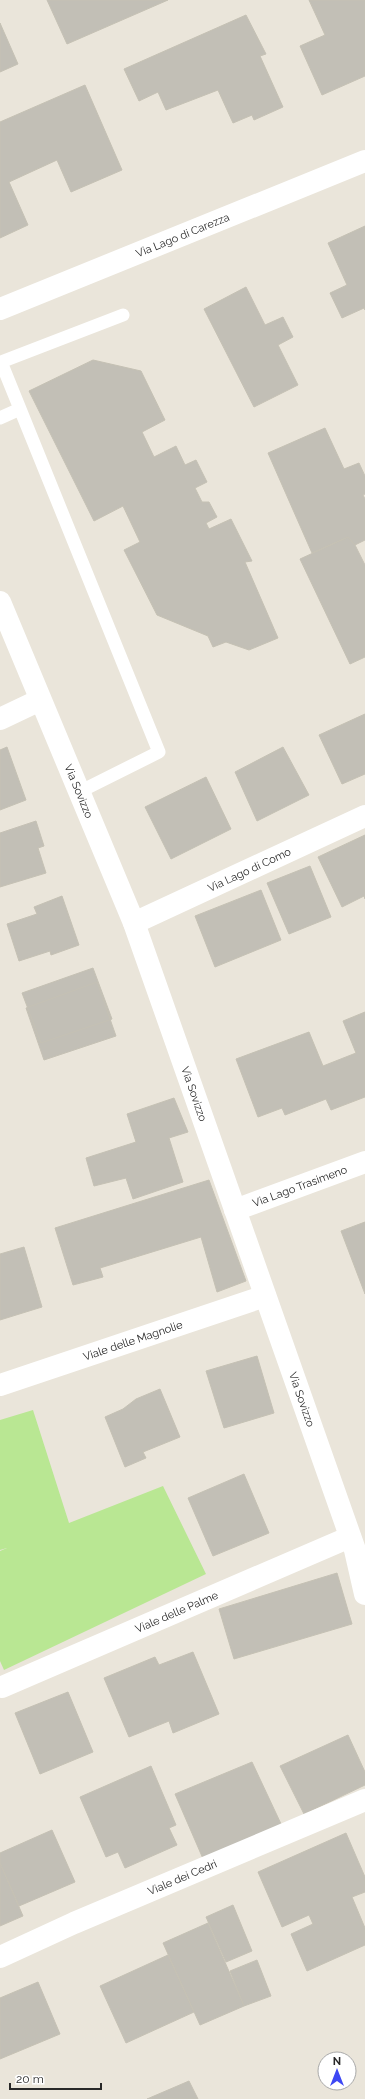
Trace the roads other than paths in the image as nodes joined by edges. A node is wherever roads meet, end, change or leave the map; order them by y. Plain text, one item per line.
1 (365, 161) edge
2 (0, 310) edge
3 (123, 315) dead end
4 (20, 408) junction
5 (0, 418) edge
6 (0, 602) edge
7 (40, 700) junction
8 (0, 719) edge
9 (79, 792) junction
10 (365, 816) edge
11 (134, 923) junction
12 (365, 1162) edge
13 (235, 1210) junction
14 (266, 1296) junction
15 (0, 1385) edge
16 (350, 1537) junction
17 (365, 1594) edge
18 (2, 1687) dead end
19 (365, 1800) edge
20 (0, 1958) edge

1 - 2 street, Via Lago di Carezza
3 - 4 lane
4 - 5 lane
4 - 9 lane
6 - 7 street, Via Sovizzo
7 - 8 street
7 - 9 street, Via Sovizzo
9 - 11 street, Via Sovizzo
10 - 11 street, Via Lago di Como
11 - 13 street, Via Sovizzo
12 - 13 street, Via Lago Trasimeno
13 - 14 street, Via Sovizzo
14 - 15 street, Viale delle Magnolie
14 - 16 street, Via Sovizzo
16 - 17 street, Via Sovizzo
16 - 18 street, Viale delle Palme
19 - 20 street, Viale dei Cedri

